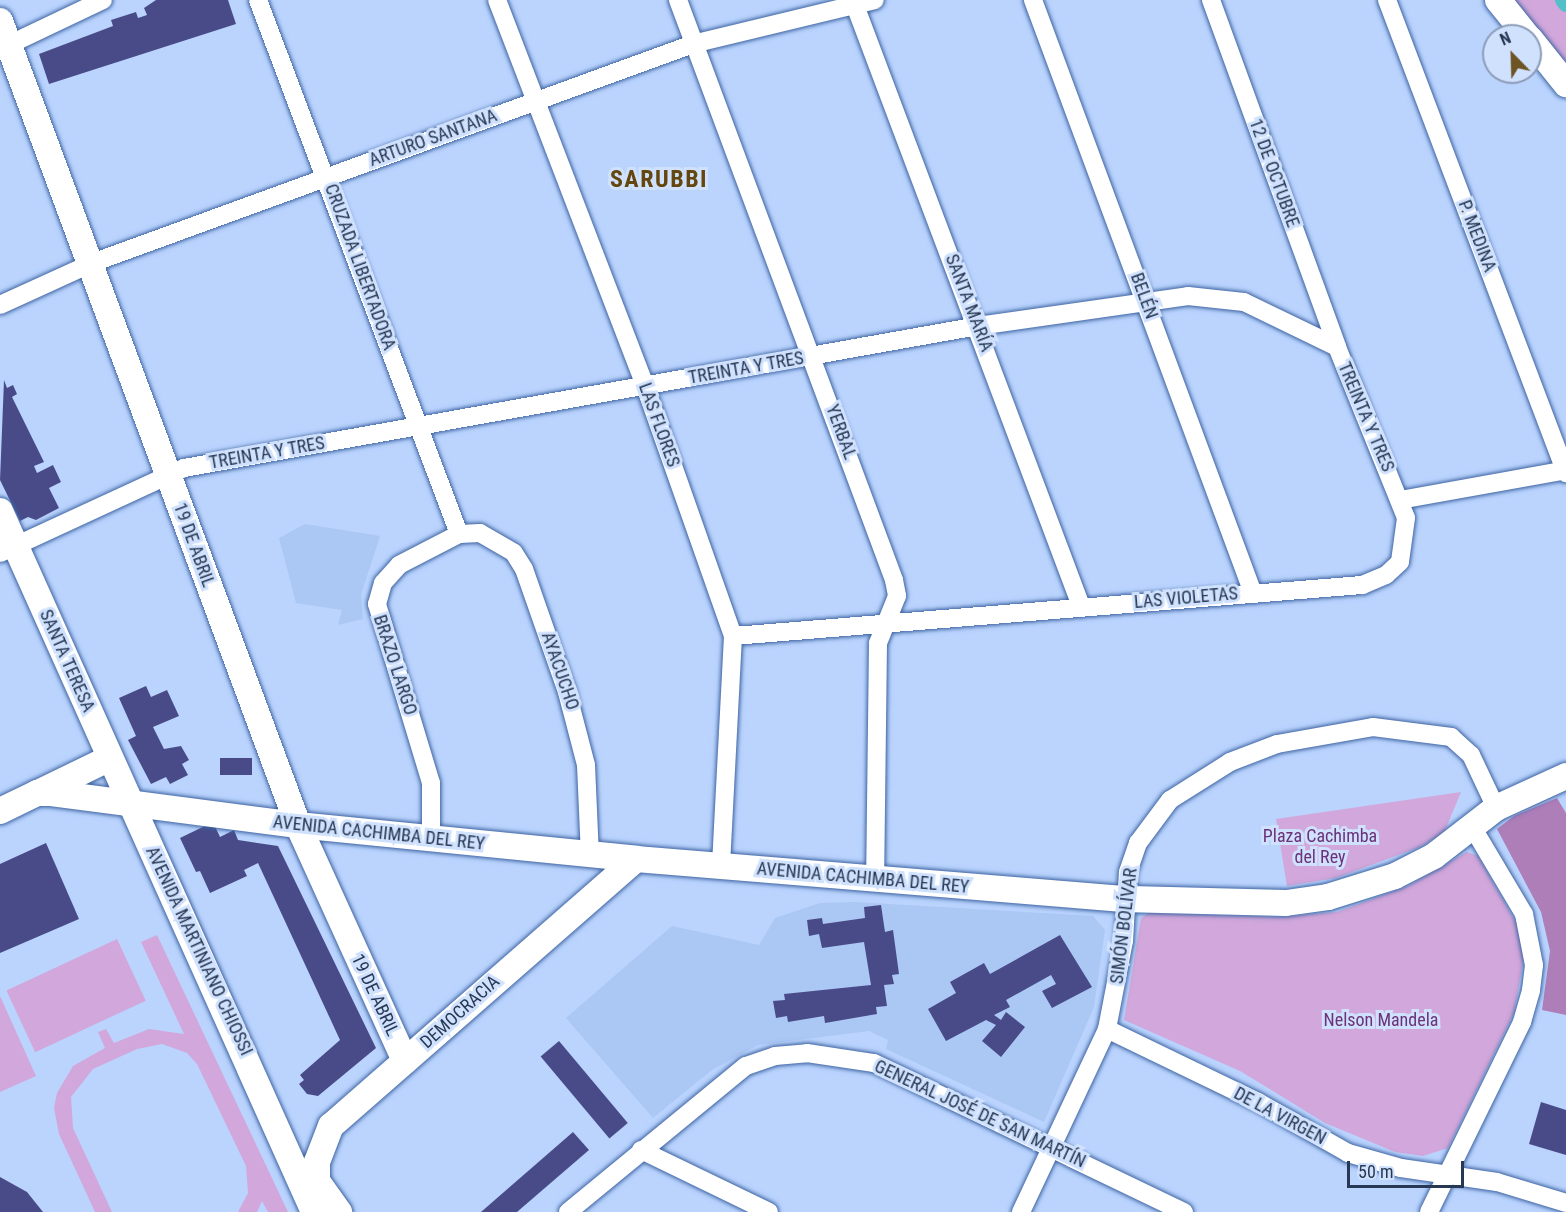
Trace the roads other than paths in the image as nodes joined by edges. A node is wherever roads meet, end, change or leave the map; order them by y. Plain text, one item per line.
1 (103, 0) edge
2 (258, 0) edge
3 (497, 0) edge
4 (678, 0) edge
5 (875, 0) edge
6 (1033, 0) edge
7 (1211, 0) edge
8 (1387, 0) edge
9 (1498, 0) edge
10 (854, 2) edge
11 (1518, 24) edge
12 (2, 38) edge
13 (693, 44) junction
14 (1542, 54) edge
15 (1566, 84) edge
16 (534, 100) junction
17 (327, 177) junction
18 (92, 263) junction
19 (1146, 299) junction
20 (0, 305) edge
21 (978, 326) junction
22 (1337, 347) junction
23 (813, 356) junction
24 (645, 386) junction
25 (418, 426) junction
26 (1566, 471) edge
27 (169, 477) junction
28 (1400, 500) junction
29 (0, 511) edge
30 (459, 534) junction
31 (8, 549) edge
32 (1252, 593) junction
33 (1081, 606) junction
34 (886, 622) junction
35 (733, 636) junction
36 (110, 758) junction
37 (1566, 776) edge
38 (31, 797) junction
39 (133, 805) junction
40 (1496, 808) junction
41 (0, 811) edge
42 (190, 813) junction
43 (298, 825) junction
44 (1473, 828) junction
45 (431, 837) junction
46 (583, 854) junction
47 (157, 858) junction
48 (636, 859) junction
49 (721, 866) junction
50 (875, 880) junction
51 (587, 898) junction
52 (1126, 899) junction
53 (1107, 1029) junction
54 (405, 1061) junction
55 (264, 1092) junction
56 (1052, 1146) junction
57 (640, 1150) junction
58 (1448, 1174) junction
59 (317, 1185) junction
60 (1566, 1203) edge
61 (314, 1212) edge
62 (339, 1212) edge
63 (568, 1212) edge
64 (769, 1212) edge
65 (1021, 1212) edge
66 (1184, 1212) edge
67 (1429, 1212) edge

1 - 12 street
2 - 17 street, CRUZADA LIBERTADORA
3 - 16 street, LAS FLORES
4 - 13 street, YERBAL
5 - 10 street, ARTURO SANTANA
6 - 19 street, BELÉN
7 - 22 street, 12 DE OCTUBRE
8 - 26 street, P. MEDINA
9 - 11 street
10 - 13 street, ARTURO SANTANA
10 - 21 street, SANTA MARÍA
12 - 18 street, 19 DE ABRIL
13 - 16 street, ARTURO SANTANA
13 - 23 street, YERBAL
14 - 15 street
16 - 17 street, ARTURO SANTANA
16 - 24 street, LAS FLORES
17 - 18 street, ARTURO SANTANA
17 - 25 street, CRUZADA LIBERTADORA
18 - 20 street, ARTURO SANTANA
18 - 27 street, 19 DE ABRIL
19 - 21 street, TREINTA Y TRES
19 - 22 street, TREINTA Y TRES
19 - 32 street, BELÉN
21 - 23 street, TREINTA Y TRES
21 - 33 street, SANTA MARÍA
22 - 28 street, TREINTA Y TRES
23 - 24 street, TREINTA Y TRES
23 - 34 street, YERBAL
24 - 25 street, TREINTA Y TRES
24 - 35 street, LAS FLORES
25 - 27 street, TREINTA Y TRES
25 - 30 street, CRUZADA LIBERTADORA
26 - 28 street
27 - 31 street, TREINTA Y TRES
27 - 43 street, 19 DE ABRIL
28 - 32 street, LAS VIOLETAS
29 - 31 street, SANTA TERESA
30 - 45 street, BRAZO LARGO
30 - 46 street, AYACUCHO
31 - 36 street, SANTA TERESA
32 - 33 street, LAS VIOLETAS
33 - 34 street, LAS VIOLETAS
34 - 35 street, LAS VIOLETAS
34 - 50 street, YERBAL
35 - 49 street, LAS FLORES
36 - 38 street
36 - 39 street, SANTA TERESA
37 - 40 street, AVENIDA CACHIMBA DEL REY
38 - 39 street, AVENIDA CACHIMBA DEL REY
38 - 41 street
39 - 42 street, AVENIDA CACHIMBA DEL REY
39 - 47 street, AVENIDA MARTINIANO CHIOSSI
40 - 44 street, AVENIDA CACHIMBA DEL REY
40 - 52 street, SIMÓN BOLÍVAR
42 - 43 street, AVENIDA CACHIMBA DEL REY
42 - 47 street
43 - 45 street, AVENIDA CACHIMBA DEL REY
43 - 54 street, 19 DE ABRIL
44 - 52 street, AVENIDA CACHIMBA DEL REY
44 - 58 street
45 - 46 street, AVENIDA CACHIMBA DEL REY
46 - 48 street, AVENIDA CACHIMBA DEL REY
46 - 51 street
47 - 55 street, AVENIDA MARTINIANO CHIOSSI
48 - 49 street, AVENIDA CACHIMBA DEL REY
48 - 51 street, DEMOCRACIA
49 - 50 street, AVENIDA CACHIMBA DEL REY
50 - 52 street, AVENIDA CACHIMBA DEL REY
51 - 54 street, DEMOCRACIA
52 - 53 street, SIMÓN BOLÍVAR
53 - 56 street, SIMÓN BOLÍVAR
53 - 58 street, DE LA VIRGEN
54 - 59 street, DEMOCRACIA
55 - 59 street, AVENIDA MARTINIANO CHIOSSI
55 - 61 street, AVENIDA MARTINIANO CHIOSSI
56 - 57 street, GENERAL JOSÉ DE SAN MARTÍN
56 - 65 street, SIMÓN BOLÍVAR
56 - 66 street, GENERAL JOSÉ DE SAN MARTÍN
57 - 63 street, GENERAL JOSÉ DE SAN MARTÍN
57 - 64 street
58 - 60 street, DE LA VIRGEN
58 - 67 street
59 - 62 street, AVENIDA MARTINIANO CHIOSSI

